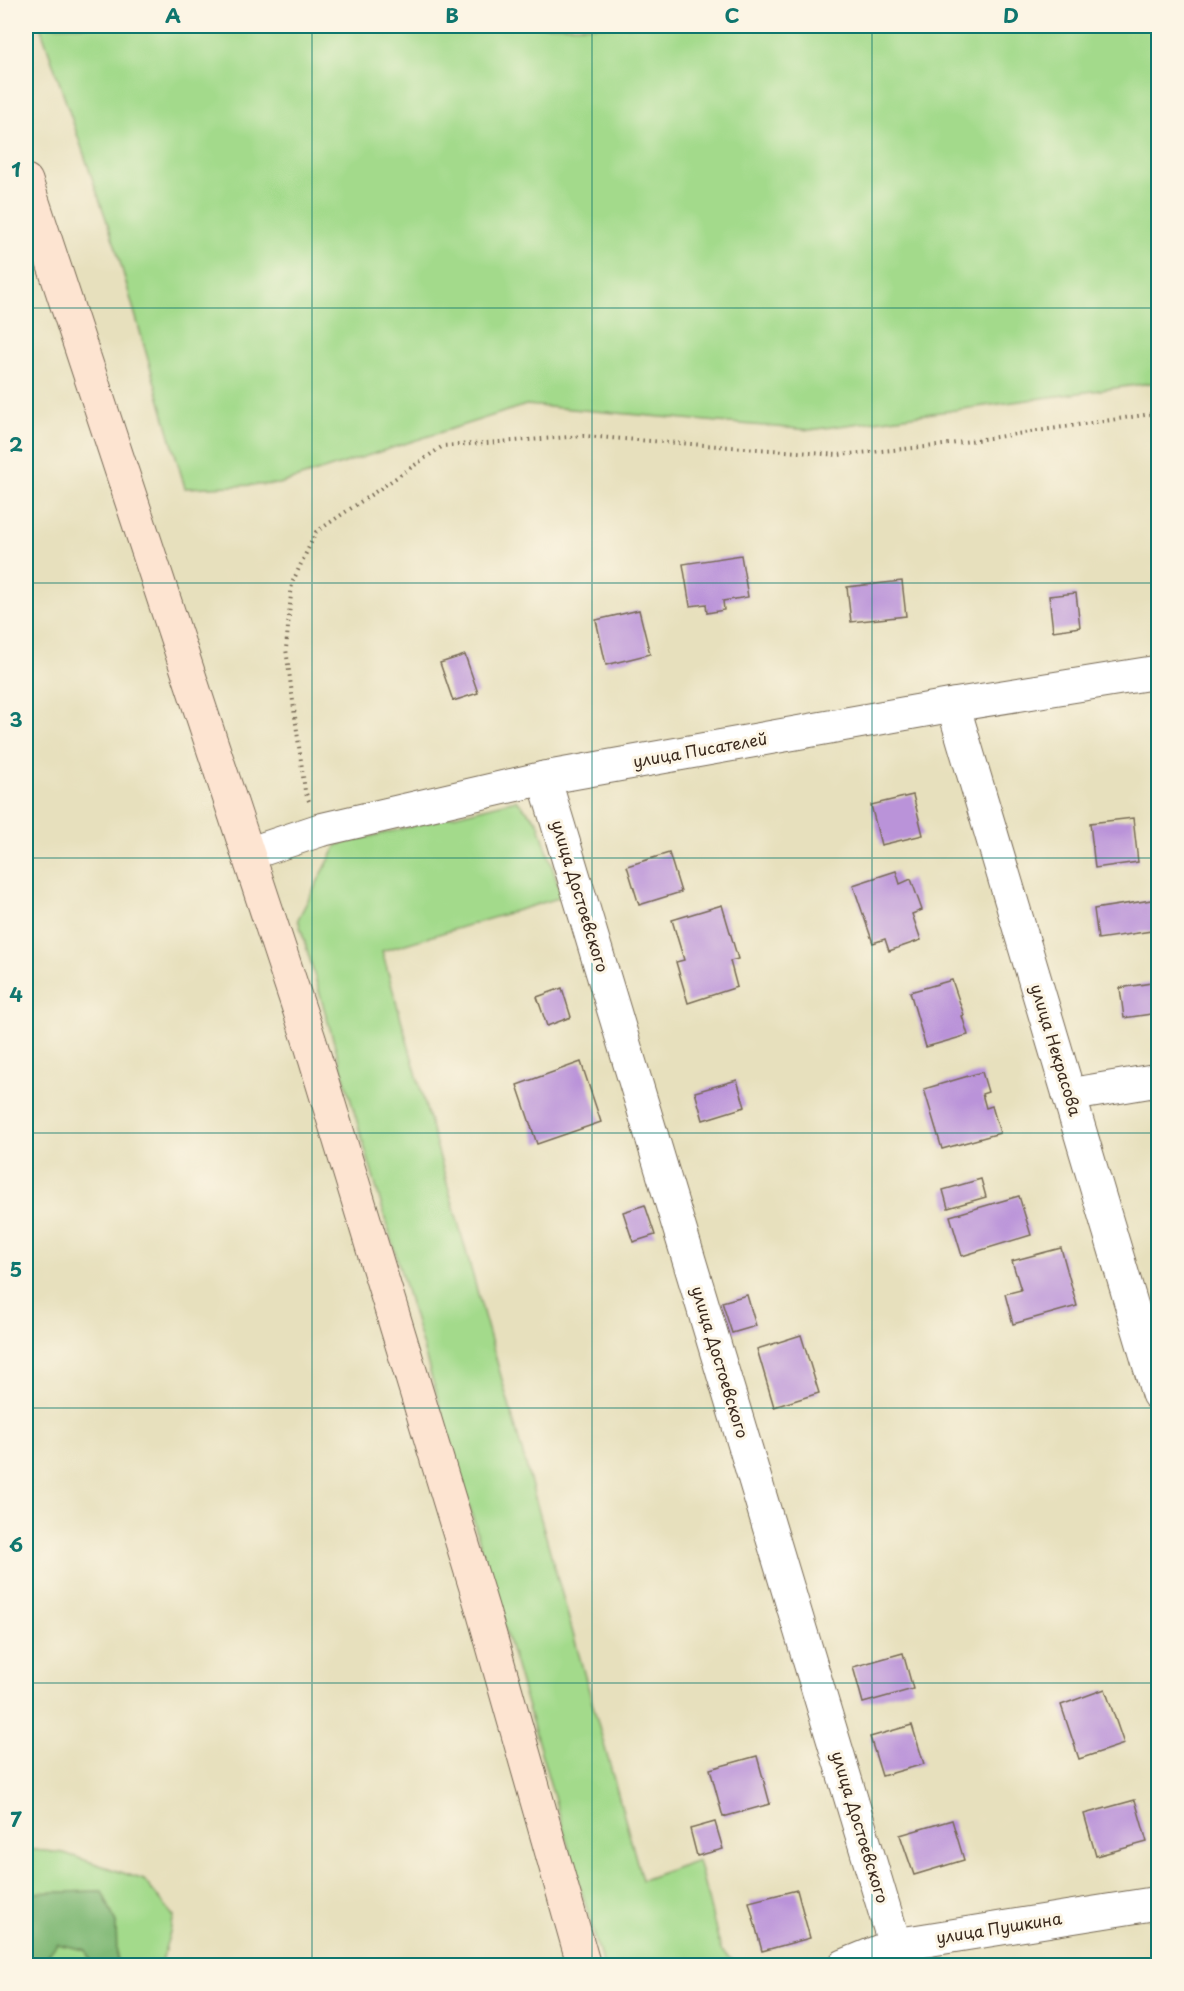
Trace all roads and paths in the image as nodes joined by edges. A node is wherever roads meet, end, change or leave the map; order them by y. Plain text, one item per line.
1 (26, 181) edge
2 (1158, 413) edge
3 (1158, 672) edge
4 (953, 705) junction
5 (544, 778) junction
6 (321, 830) junction
7 (248, 854) junction
8 (1158, 1080) edge
9 (1069, 1095) junction
10 (1158, 1394) edge
11 (1158, 1903) edge
12 (895, 1945) junction
13 (584, 1965) edge
14 (844, 1965) edge

1 - 7 street
2 - 6 path
3 - 4 street, улица Писателей
4 - 5 street, улица Писателей
4 - 9 street, улица Некрасова
5 - 6 street, улица Писателей
5 - 12 street, улица Достоевского
6 - 7 street, улица Писателей
7 - 13 street
8 - 9 street
9 - 10 street, улица Некрасова
11 - 12 street, улица Пушкина
12 - 14 street, улица Пушкина

